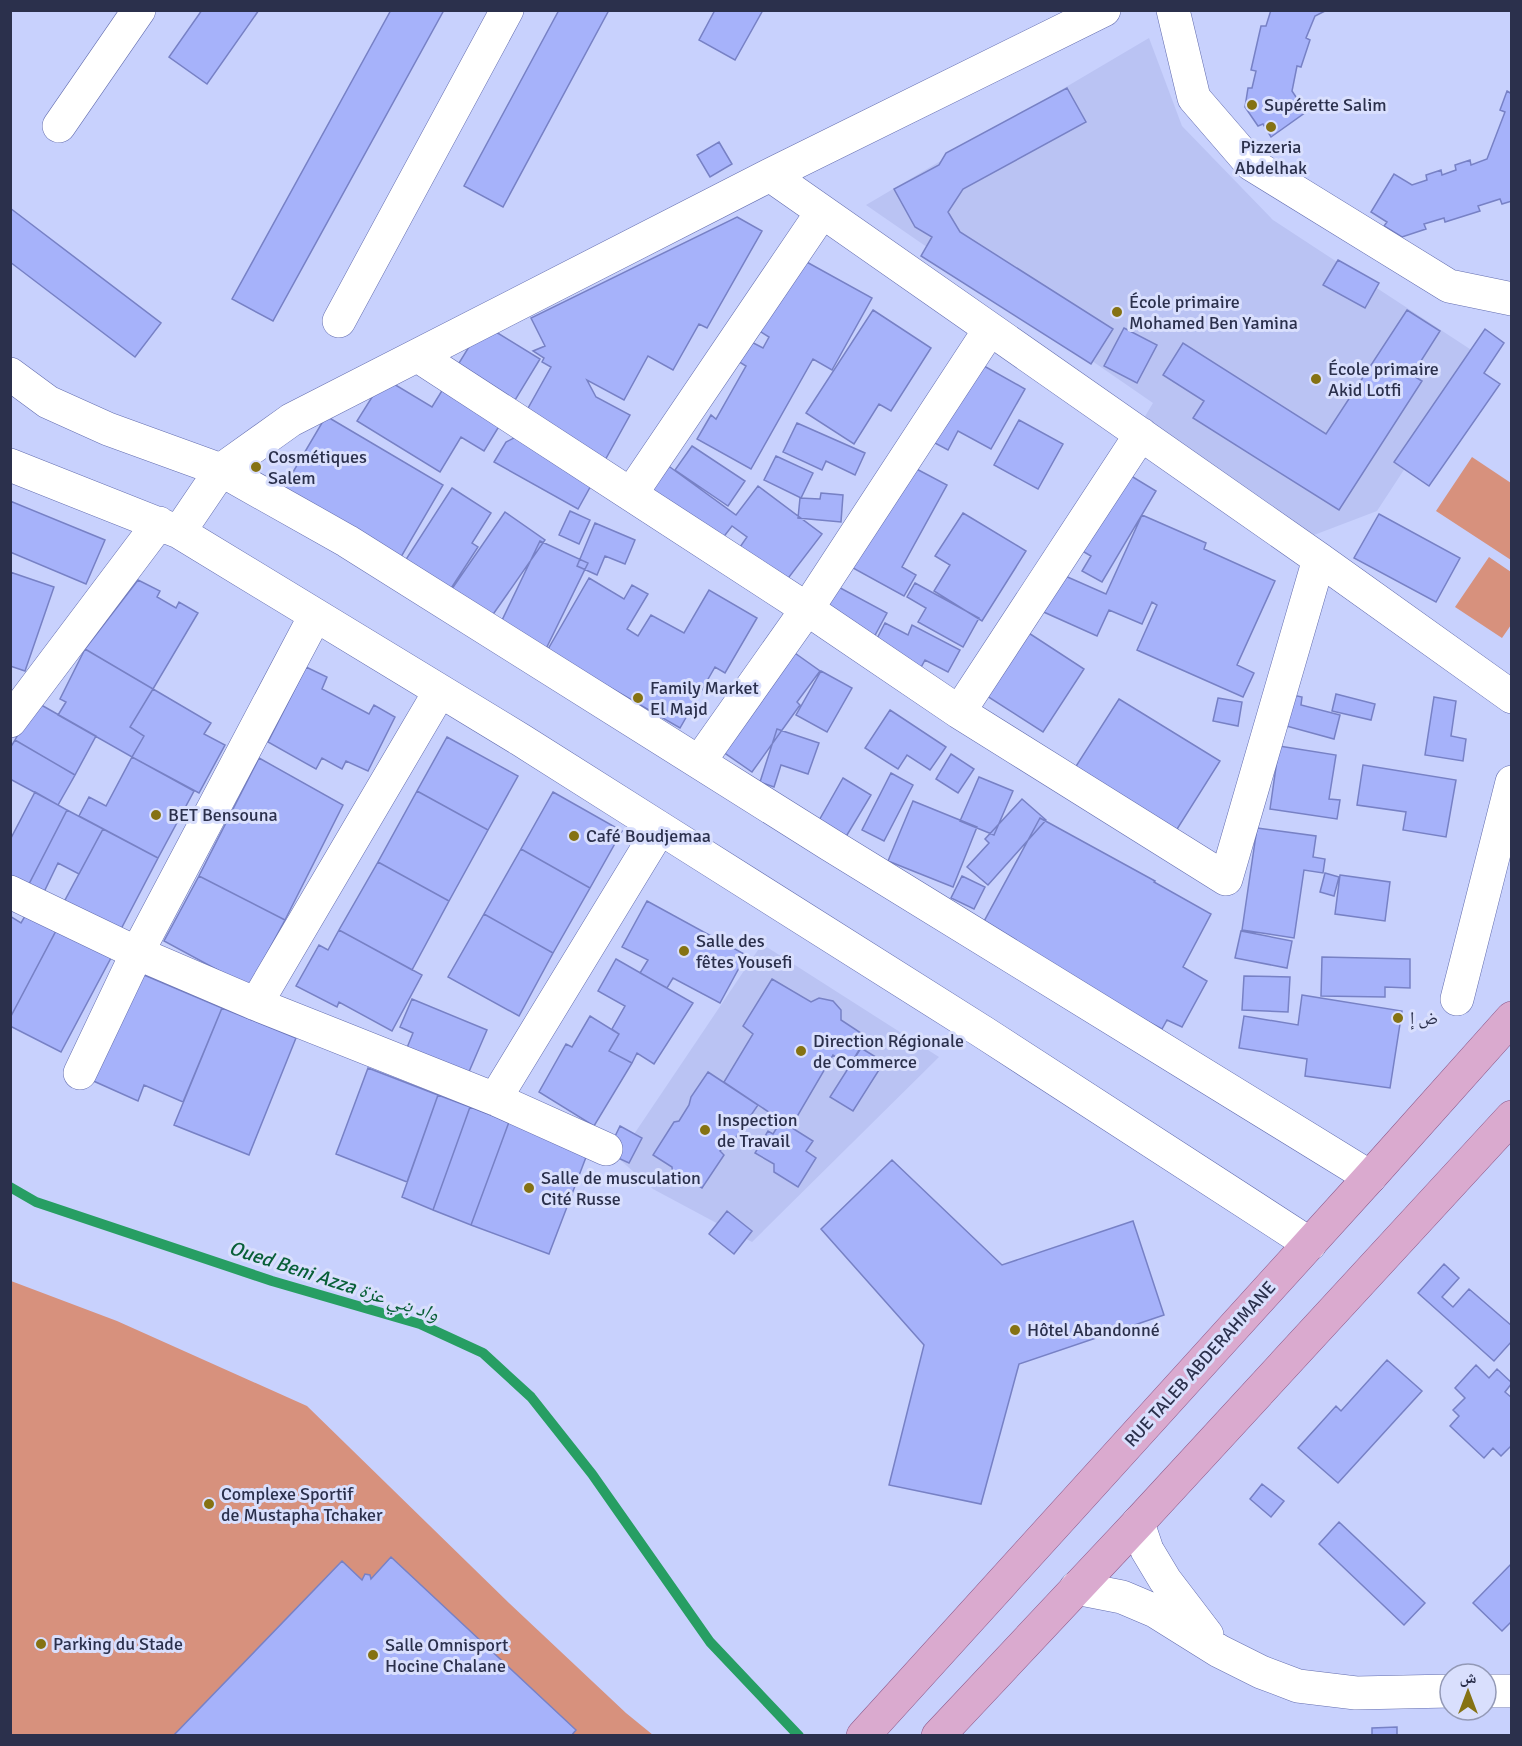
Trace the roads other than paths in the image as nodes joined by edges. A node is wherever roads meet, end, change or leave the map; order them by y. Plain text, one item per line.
1 (139, 10) edge
2 (507, 10) edge
3 (1104, 10) edge
4 (1173, 10) edge
5 (59, 126) dead end
6 (770, 175) junction
7 (822, 212) junction
8 (1512, 299) edge
9 (339, 321) dead end
10 (990, 329) junction
11 (418, 356) junction
12 (10, 374) edge
13 (1141, 434) junction
14 (10, 465) edge
15 (221, 470) junction
16 (631, 494) junction
17 (169, 528) junction
18 (1319, 559) junction
19 (807, 609) junction
20 (315, 616) junction
21 (440, 691) junction
22 (1512, 697) edge
23 (959, 712) junction
24 (10, 721) edge
25 (699, 762) junction
26 (1512, 782) edge
27 (660, 828) junction
28 (10, 892) edge
29 (137, 953) junction
30 (1457, 999) dead end
31 (256, 1004) junction
32 (1512, 1018) edge
33 (80, 1073) dead end
34 (495, 1099) junction
35 (1512, 1117) edge
36 (606, 1149) dead end
37 (1370, 1177) junction
38 (1310, 1244) junction
39 (1138, 1523) junction
40 (1076, 1588) junction
41 (1219, 1651) junction
42 (1438, 1691) edge
43 (863, 1736) edge
44 (938, 1736) edge

1 - 5 street
2 - 9 street
3 - 6 street
4 - 8 street
6 - 7 street
6 - 11 street
7 - 10 street
7 - 16 street
10 - 13 street
10 - 19 street
11 - 15 street
11 - 16 street
12 - 15 street
13 - 18 street
13 - 23 street
14 - 17 street
15 - 17 street
15 - 25 street
16 - 19 street
17 - 20 street
17 - 24 street
18 - 22 street
18 - 23 street
19 - 23 street
19 - 25 street
20 - 21 street
20 - 29 street
21 - 27 street
21 - 31 street
25 - 37 street
26 - 30 street
27 - 34 street
27 - 38 street
28 - 29 street
29 - 31 street
29 - 33 street
31 - 34 street
32 - 37 main road, RUE TALEB ABDERAHMANE
34 - 36 street
35 - 39 main road
37 - 38 main road, RUE TALEB ABDERAHMANE
38 - 43 main road, RUE TALEB ABDERAHMANE
39 - 40 main road
39 - 41 street
40 - 41 street
40 - 44 main road
41 - 42 street

